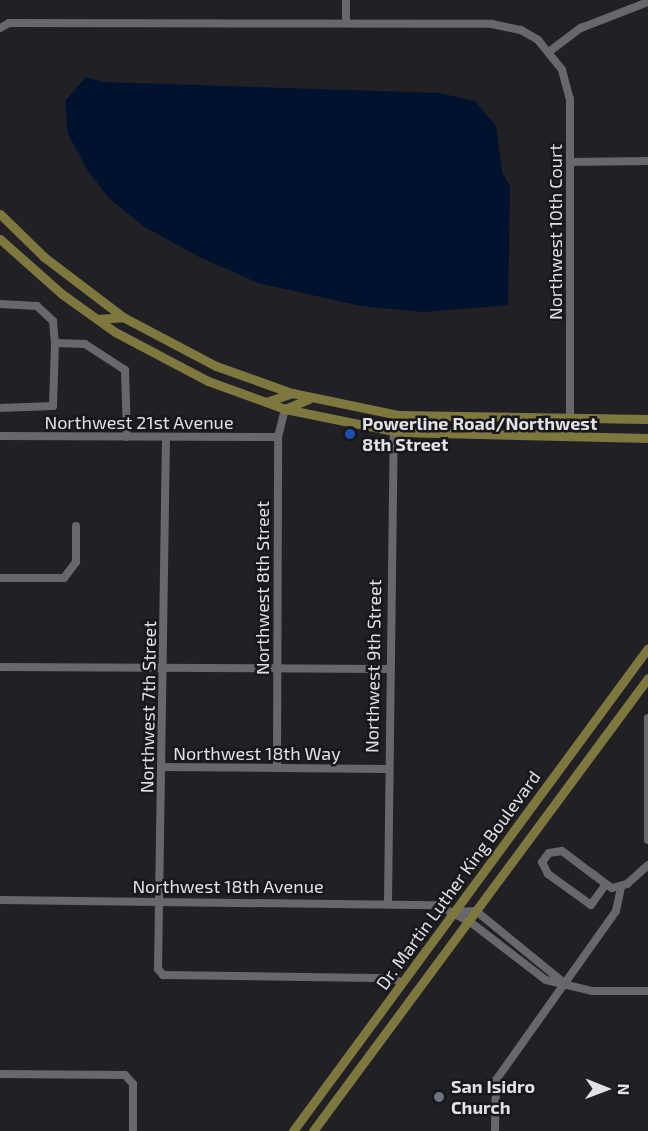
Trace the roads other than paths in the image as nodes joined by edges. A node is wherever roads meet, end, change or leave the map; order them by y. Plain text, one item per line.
1 (346, 0) edge
2 (622, 0) edge
3 (648, 2) edge
4 (624, 9) junction
5 (346, 22) junction
6 (0, 28) edge
7 (550, 51) junction
8 (648, 161) edge
9 (570, 162) junction
10 (0, 214) edge
11 (0, 239) edge
12 (103, 302) junction
13 (0, 304) edge
14 (76, 304) junction
15 (123, 317) junction
16 (97, 319) junction
17 (55, 343) junction
18 (292, 393) junction
19 (314, 398) junction
20 (266, 402) junction
21 (0, 408) edge
22 (285, 409) junction
23 (570, 419) junction
24 (648, 419) edge
25 (394, 431) junction
26 (0, 436) edge
27 (127, 436) junction
28 (166, 437) junction
29 (278, 437) junction
30 (529, 437) junction
31 (648, 438) edge
32 (76, 526) dead end
33 (0, 578) edge
34 (648, 648) edge
35 (164, 667) junction
36 (0, 668) edge
37 (277, 668) junction
38 (388, 669) junction
39 (648, 678) edge
40 (648, 718) edge
41 (647, 742) edge
42 (162, 767) junction
43 (277, 768) junction
44 (387, 768) junction
45 (648, 840) edge
46 (648, 865) edge
47 (606, 884) junction
48 (621, 888) junction
49 (0, 900) edge
50 (160, 901) junction
51 (387, 902) junction
52 (476, 911) junction
53 (455, 912) junction
54 (469, 921) junction
55 (402, 983) junction
56 (564, 983) junction
57 (648, 991) edge
58 (0, 1074) edge
59 (133, 1131) edge
60 (294, 1131) edge
61 (313, 1131) edge
62 (495, 1131) edge

1 - 5 street
2 - 4 street
3 - 4 street
4 - 7 street
5 - 6 street
5 - 7 street
7 - 9 street, Northwest 10th Court
8 - 9 street
9 - 23 street, Northwest 10th Court
10 - 12 main road
11 - 14 main road
12 - 14 main road
12 - 15 main road
13 - 17 street
14 - 16 main road
15 - 16 main road
15 - 18 main road
16 - 20 main road
17 - 21 street
17 - 27 street
18 - 19 main road
18 - 20 main road
19 - 22 main road
19 - 23 main road
20 - 22 main road
22 - 25 main road
22 - 29 street, Northwest 8th Street
23 - 24 main road
23 - 30 main road
25 - 30 main road
25 - 38 street, Northwest 9th Street
26 - 27 street, Northwest 21st Avenue
27 - 28 street, Northwest 21st Avenue
28 - 29 street, Northwest 21st Avenue
28 - 35 street, Northwest 7th Street
29 - 37 street, Northwest 8th Street
30 - 31 main road
32 - 33 street
34 - 53 main road, Dr. Martin Luther King Boulevard
35 - 36 street
35 - 37 street
35 - 42 street, Northwest 7th Street
37 - 38 street
37 - 43 street, Northwest 8th Street
38 - 44 street, Northwest 9th Street
39 - 52 main road, Dr. Martin Luther King Boulevard
40 - 41 street
41 - 45 street
42 - 43 street, Northwest 18th Way
42 - 50 street, Northwest 7th Street
43 - 44 street, Northwest 18th Way
44 - 51 street, Northwest 9th Street
46 - 48 street
47 - 47 street
47 - 48 street
48 - 56 street
49 - 50 street, Northwest 18th Avenue
50 - 51 street, Northwest 18th Avenue
50 - 55 street, Northwest 7th Street
51 - 53 street, Northwest 18th Avenue
52 - 53 street
52 - 54 main road, Dr. Martin Luther King Boulevard
52 - 56 street
53 - 54 street
53 - 55 main road, Dr. Martin Luther King Boulevard
54 - 56 street
54 - 61 main road, Dr. Martin Luther King Boulevard
55 - 60 main road, Dr. Martin Luther King Boulevard
56 - 57 street
56 - 62 street
58 - 59 street

